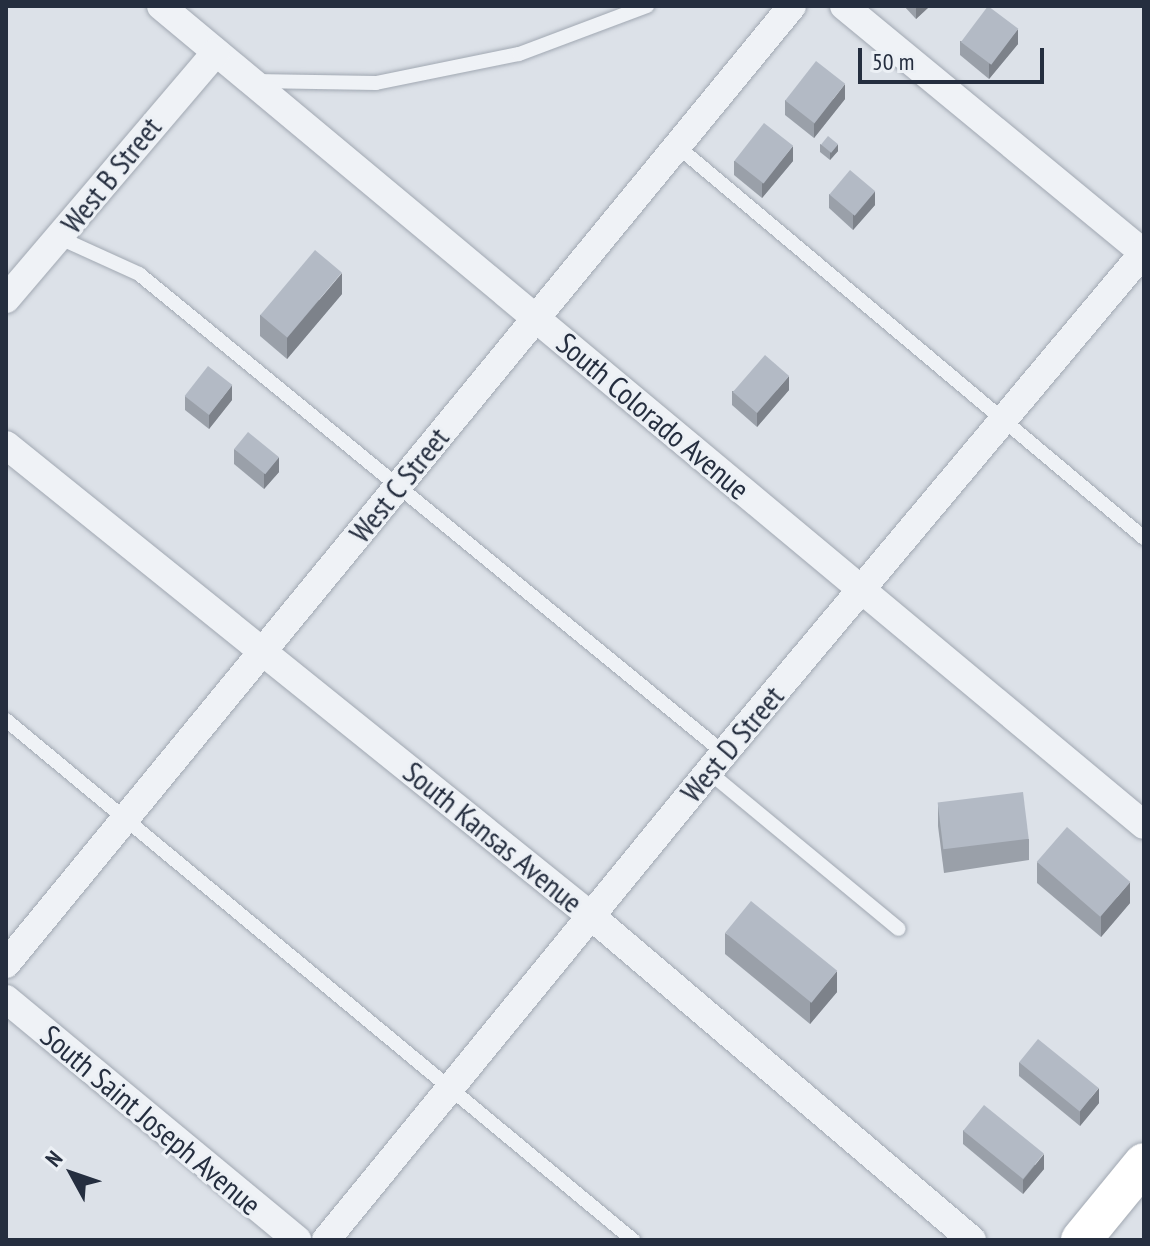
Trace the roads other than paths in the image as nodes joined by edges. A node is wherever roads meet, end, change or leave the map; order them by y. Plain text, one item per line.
1 (161, 6) edge
2 (647, 6) edge
3 (792, 6) edge
4 (844, 6) edge
5 (216, 52) junction
6 (251, 81) junction
7 (677, 146) junction
8 (60, 238) junction
9 (1144, 253) edge
10 (6, 299) edge
11 (536, 318) junction
12 (1004, 420) junction
13 (6, 445) edge
14 (397, 487) junction
15 (1144, 538) edge
16 (861, 590) junction
17 (264, 649) junction
18 (6, 720) edge
19 (716, 763) junction
20 (127, 817) junction
21 (1144, 825) edge
22 (591, 916) junction
23 (899, 929) dead end
24 (6, 964) edge
25 (6, 999) edge
26 (452, 1087) junction
27 (1144, 1163) edge
28 (297, 1240) edge
29 (326, 1240) edge
30 (633, 1240) edge
31 (972, 1240) edge
32 (1081, 1240) edge

1 - 5 street, South Colorado Avenue
2 - 6 lane
3 - 7 street, West C Street
4 - 9 street
5 - 6 street, South Colorado Avenue
5 - 8 street, West B Street
6 - 11 street, South Colorado Avenue
7 - 11 street, West C Street
7 - 12 lane
8 - 10 street, West B Street
8 - 14 lane
9 - 12 street, West D Street
11 - 14 street, West C Street
11 - 16 street, South Colorado Avenue
12 - 15 lane
12 - 16 street, West D Street
13 - 17 street, South Kansas Avenue
14 - 17 street, West C Street
14 - 19 lane
16 - 19 street, West D Street
16 - 21 street, South Colorado Avenue
17 - 20 street, West C Street
17 - 22 street, South Kansas Avenue
18 - 20 lane
19 - 22 street, West D Street
19 - 23 lane
20 - 24 street, West C Street
20 - 26 lane
22 - 26 street, West D Street
22 - 31 street, South Kansas Avenue
25 - 28 street, South Saint Joseph Avenue
26 - 29 street, West D Street
26 - 30 lane
27 - 32 main road

